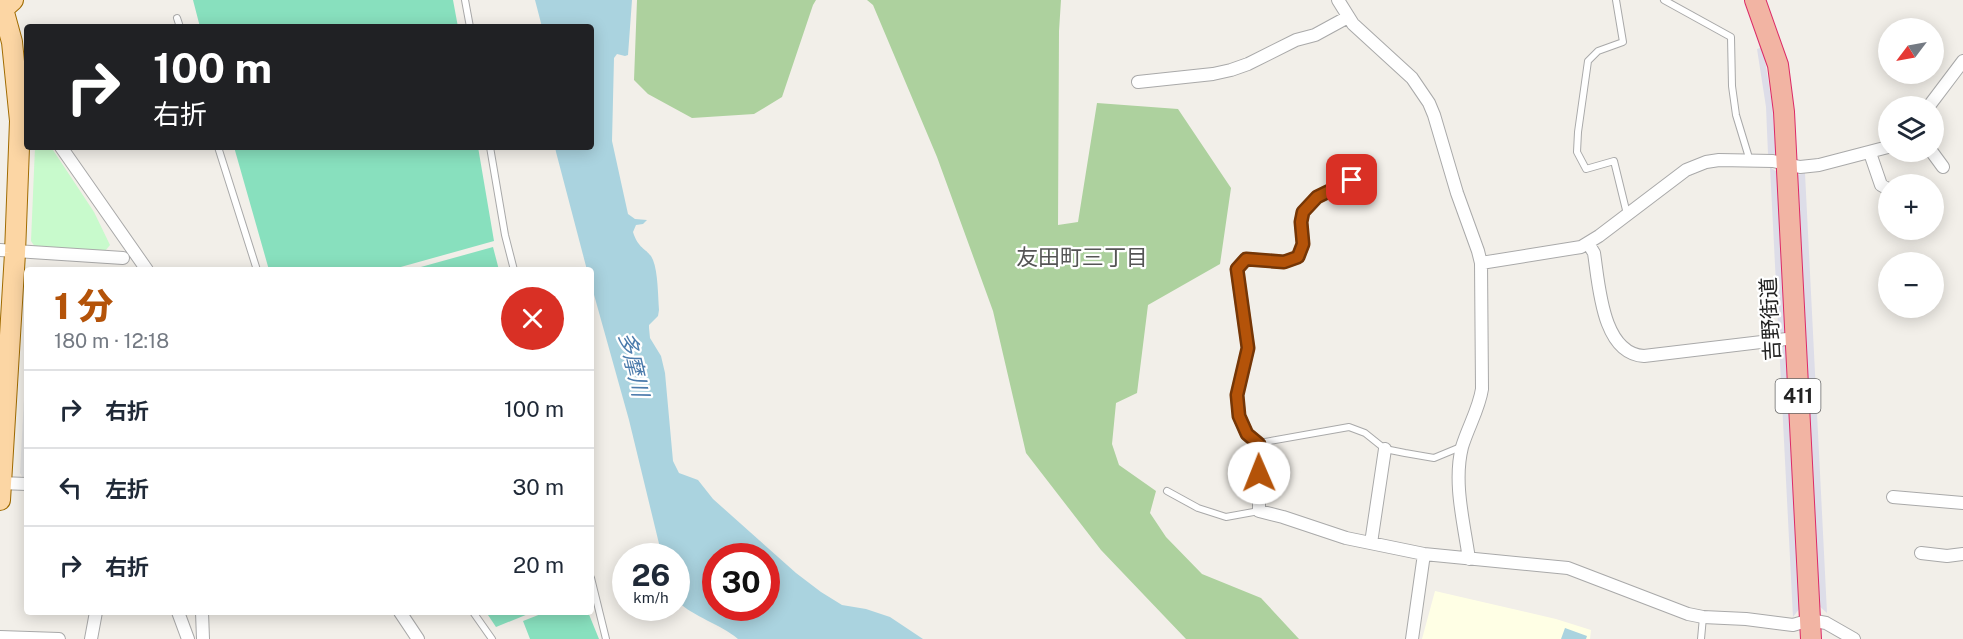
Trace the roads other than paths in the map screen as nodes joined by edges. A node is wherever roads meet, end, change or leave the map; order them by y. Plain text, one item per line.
1 (465, 0) edge
2 (1338, 0) edge
3 (1616, 0) edge
4 (1664, 0) edge
5 (1755, 0) edge
6 (4, 4) edge
7 (1348, 17) junction
8 (177, 18) dead end
9 (179, 24) edge
10 (469, 24) edge
11 (1963, 61) edge
12 (1138, 82) dead end
13 (1937, 96) edge
14 (23, 121) edge
15 (63, 150) edge
16 (219, 150) edge
17 (491, 150) edge
18 (1878, 150) edge
19 (1870, 153) junction
20 (1750, 161) junction
21 (1939, 162) edge
22 (1787, 164) junction
23 (1943, 167) dead end
24 (1878, 176) edge
25 (1352, 180) dead end
26 (1627, 215) junction
27 (1588, 243) junction
28 (134, 250) junction
29 (7, 251) edge
30 (1481, 263) junction
31 (125, 264) edge
32 (145, 267) edge
33 (257, 267) edge
34 (513, 267) edge
35 (1795, 338) junction
36 (1259, 444) junction
37 (1462, 446) junction
38 (1385, 448) junction
39 (24, 485) edge
40 (0, 489) edge
41 (1167, 491) dead end
42 (1893, 497) dead end
43 (1963, 503) edge
44 (1259, 511) junction
45 (1371, 543) junction
46 (1921, 553) dead end
47 (1424, 554) junction
48 (1963, 554) edge
49 (1469, 559) junction
50 (594, 590) edge
51 (95, 615) edge
52 (179, 615) edge
53 (202, 615) edge
54 (402, 615) edge
55 (475, 615) edge
56 (1703, 617) junction
57 (1810, 629) edge
58 (0, 637) edge
59 (59, 639) edge
60 (91, 639) edge
61 (188, 639) edge
62 (204, 639) edge
63 (418, 639) edge
64 (492, 639) edge
65 (606, 639) edge
66 (1412, 639) edge
67 (1701, 639) edge
68 (1854, 639) edge

1 - 10 lane
2 - 7 street
3 - 26 lane
4 - 20 lane
5 - 22 highway, 吉野街道 / 411
6 - 14 main road
7 - 12 street
7 - 30 street
8 - 9 lane
11 - 13 street
14 - 29 main road
15 - 28 street
16 - 33 lane
17 - 34 lane
18 - 19 street
19 - 22 street
19 - 24 street
20 - 22 street
20 - 26 street
21 - 23 street
22 - 35 highway, 吉野街道 / 411
25 - 36 street
26 - 27 street
27 - 30 street
27 - 35 street
28 - 31 street
28 - 32 street
29 - 31 street
29 - 40 main road
30 - 37 street
35 - 57 highway, 吉野街道 / 411
36 - 38 lane
36 - 44 street
37 - 38 lane
37 - 49 street
38 - 45 street
39 - 40 street
41 - 44 lane
42 - 43 street
44 - 45 street
45 - 47 street
46 - 48 street
47 - 49 street
47 - 66 street
49 - 56 street
50 - 65 lane
51 - 60 street
52 - 61 street
53 - 62 street
54 - 63 street
55 - 64 lane
56 - 57 street
56 - 67 lane
57 - 68 street
58 - 59 street

